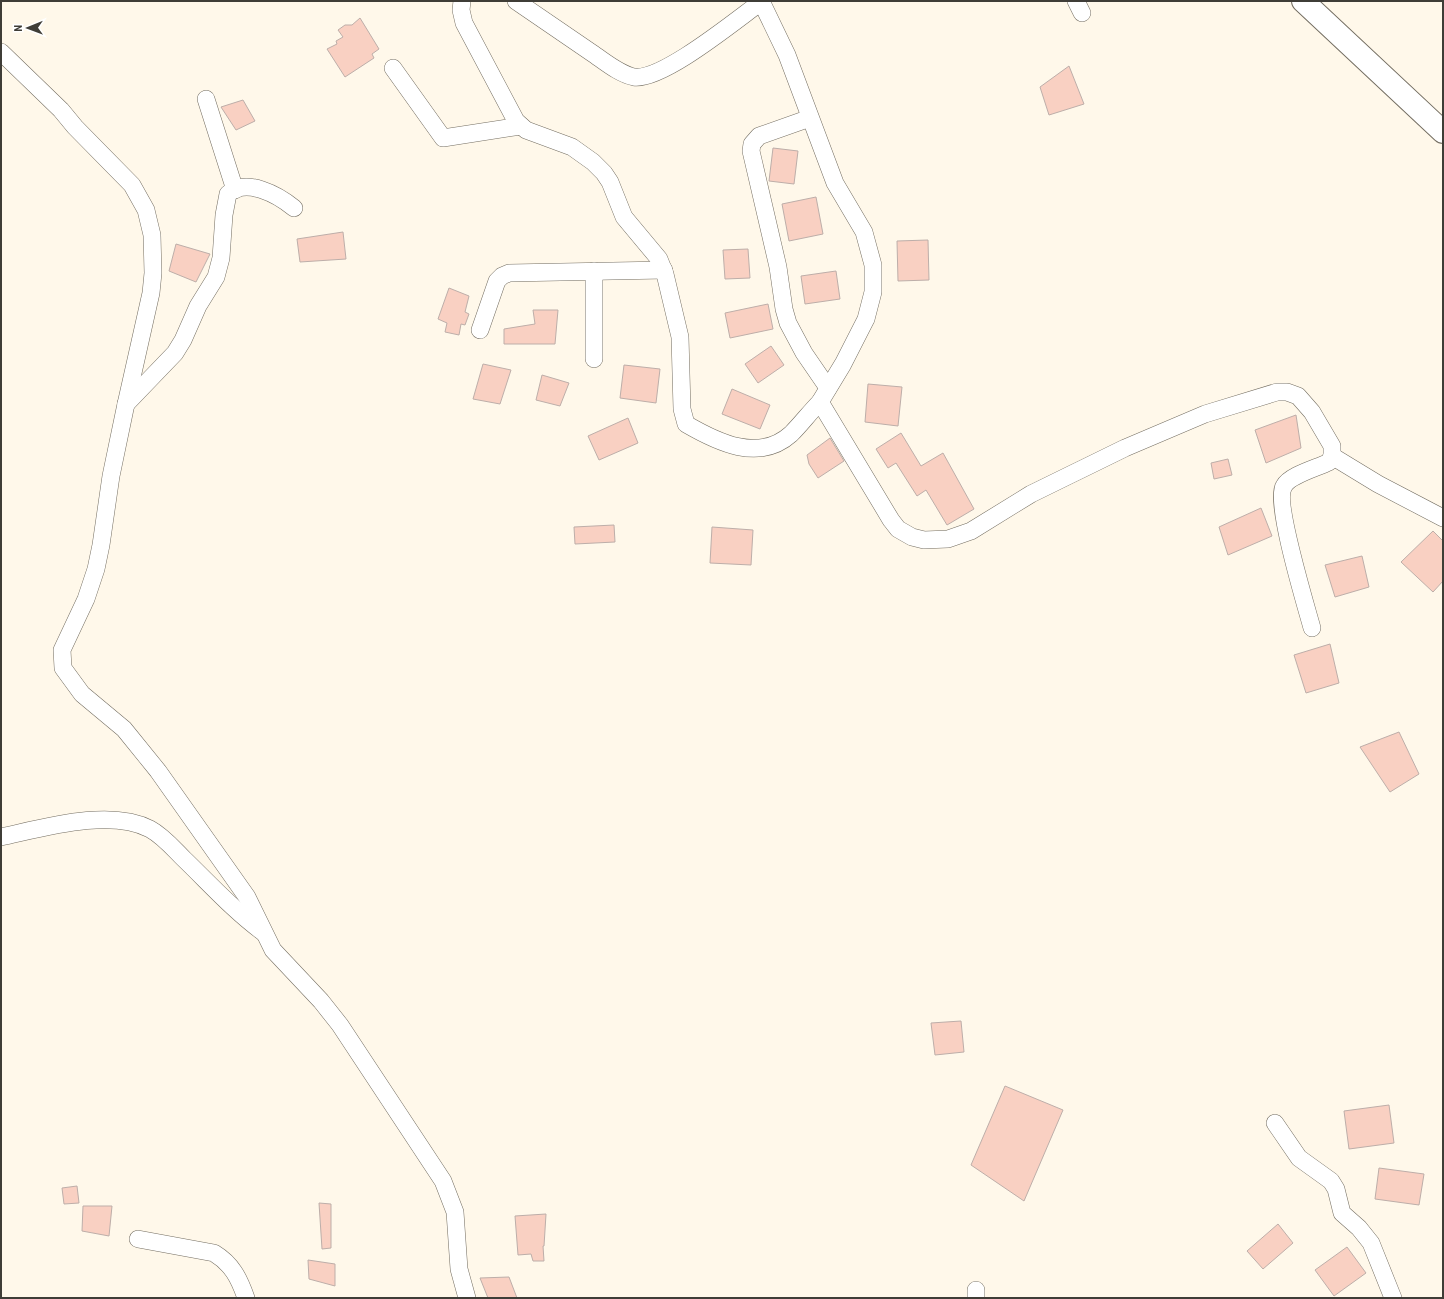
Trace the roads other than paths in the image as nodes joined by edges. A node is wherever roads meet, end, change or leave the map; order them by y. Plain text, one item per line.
1 (462, 1) edge
2 (516, 1) edge
3 (1303, 1) edge
4 (761, 2) edge
5 (1, 52) edge
6 (393, 68) dead end
7 (206, 99) dead end
8 (810, 118) junction
9 (521, 126) junction
10 (1443, 132) edge
11 (235, 190) junction
12 (294, 208) dead end
13 (664, 270) junction
14 (594, 271) junction
15 (480, 330) dead end
16 (594, 359) dead end
17 (824, 395) junction
18 (126, 404) junction
19 (1332, 456) junction
20 (1443, 518) edge
21 (1312, 628) dead end
22 (1, 837) edge
23 (264, 933) junction
24 (1275, 1123) dead end
25 (138, 1239) dead end
26 (246, 1298) edge
27 (467, 1298) edge
28 (1393, 1298) edge

1 - 9 street
2 - 4 street
3 - 10 main road
4 - 8 street
5 - 18 street
6 - 9 street
7 - 11 street
8 - 17 street
8 - 17 street
9 - 13 street
11 - 12 street
11 - 18 street
13 - 14 street
13 - 17 street
14 - 15 street
14 - 16 street
17 - 19 street
18 - 23 street
19 - 20 street
19 - 21 street
22 - 23 street
23 - 27 street
24 - 28 street
25 - 26 street

